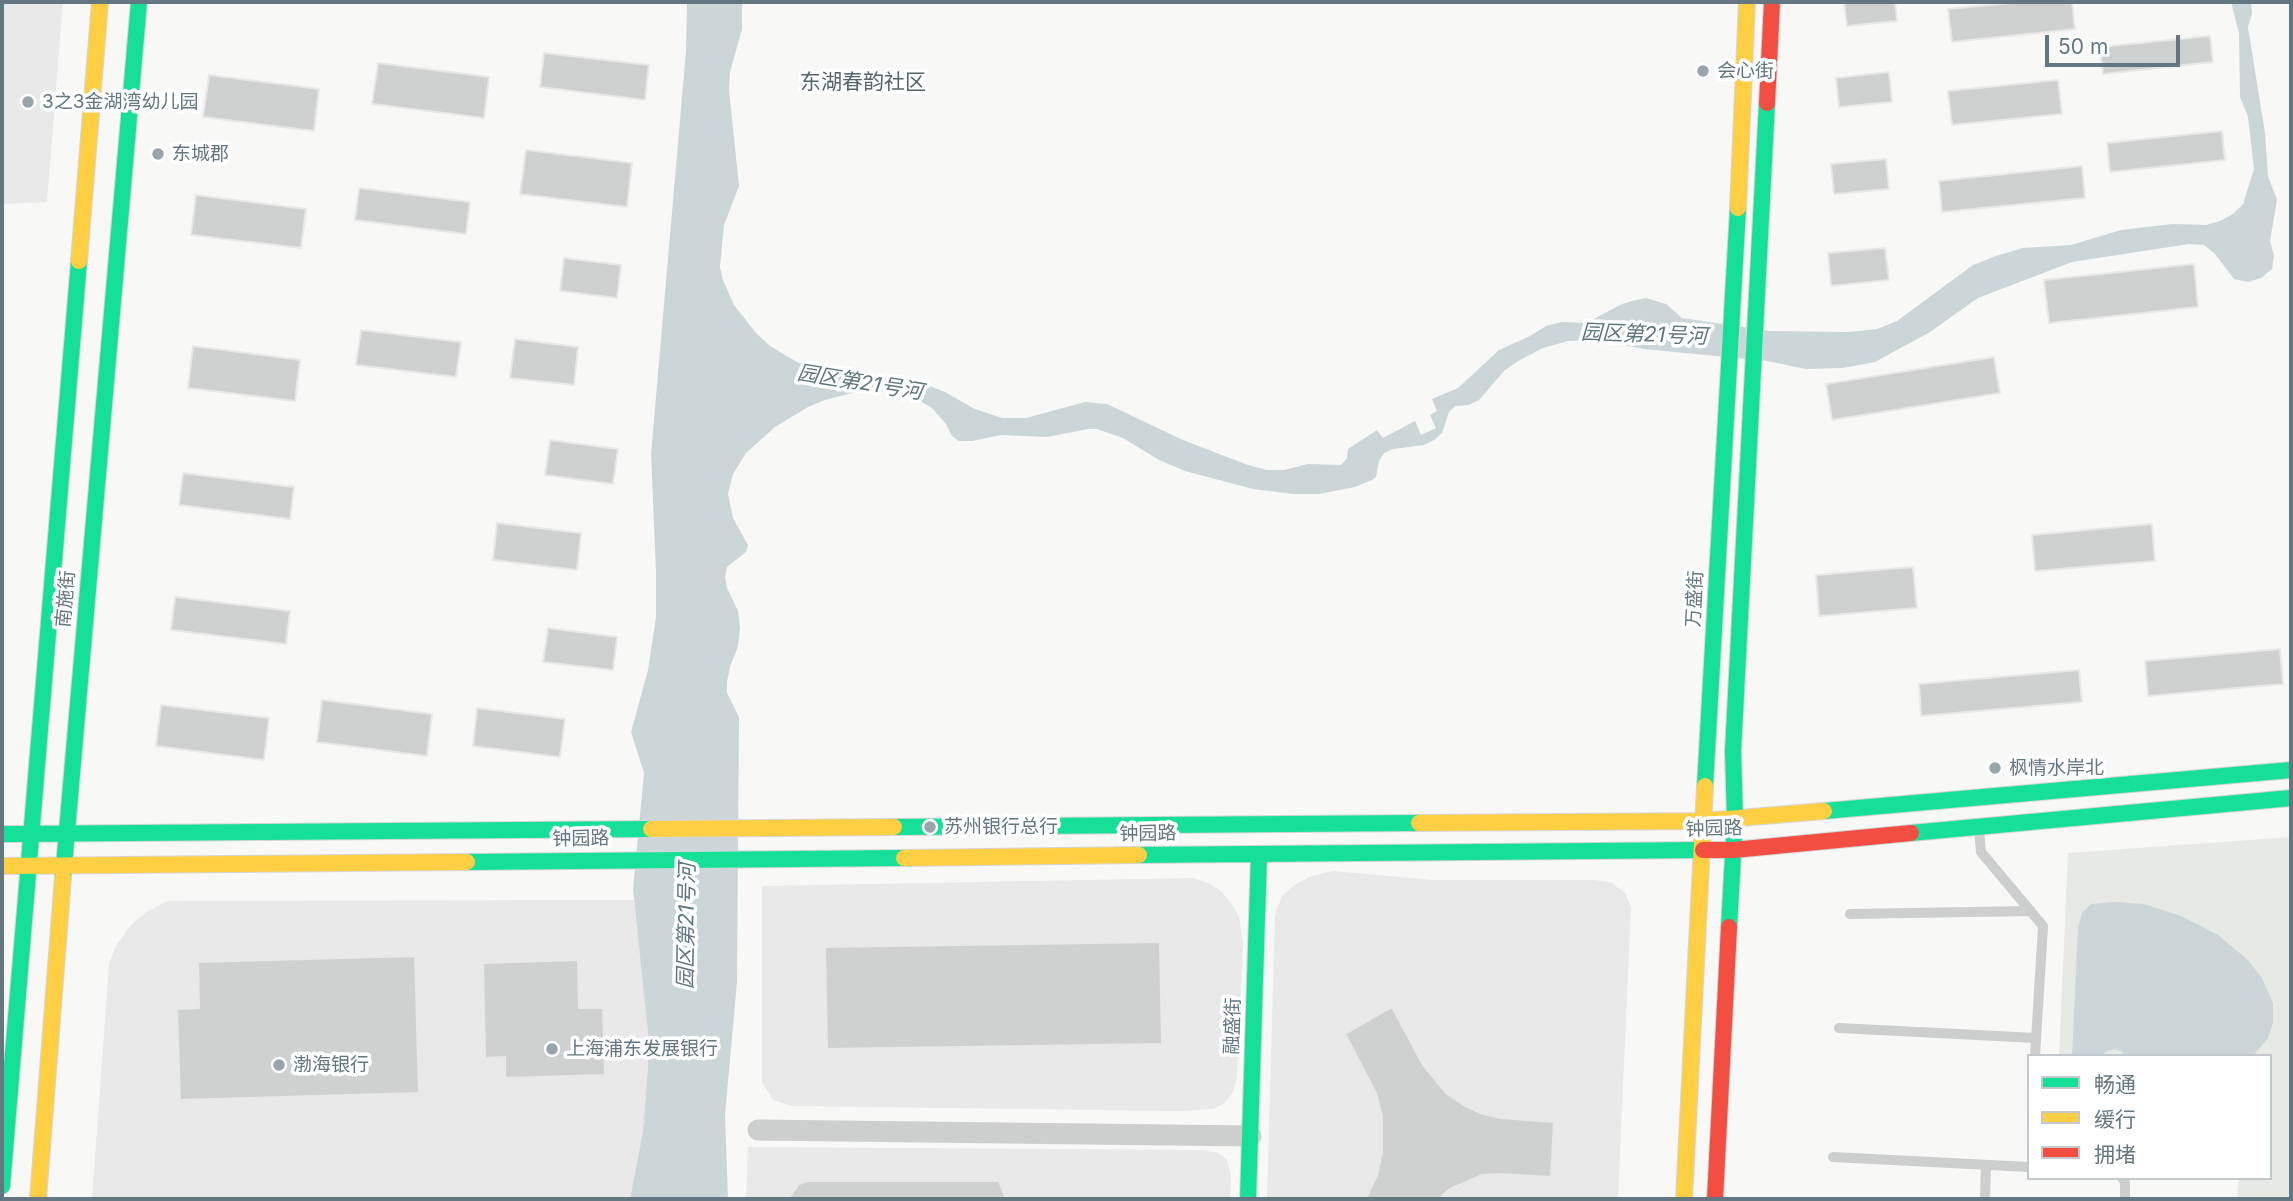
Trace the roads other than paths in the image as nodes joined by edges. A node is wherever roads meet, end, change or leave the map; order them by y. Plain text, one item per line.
1 (100, 2) edge
2 (139, 2) edge
3 (1747, 2) edge
4 (1772, 2) edge
5 (2291, 770) edge
6 (2291, 798) edge
7 (1735, 820) junction
8 (1703, 821) junction
9 (1979, 827) junction
10 (66, 833) junction
11 (2, 834) edge
12 (33, 834) junction
13 (1733, 850) junction
14 (1702, 851) junction
15 (1259, 854) junction
16 (29, 865) junction
17 (2, 866) edge
18 (64, 866) junction
19 (2031, 911) junction
20 (1850, 914) dead end
21 (1839, 1028) dead end
22 (2036, 1038) junction
23 (2035, 1054) edge
24 (758, 1130) dead end
25 (1251, 1136) junction
26 (1833, 1157) dead end
27 (1986, 1165) junction
28 (2027, 1167) edge
29 (2124, 1180) edge
30 (2, 1186) edge
31 (38, 1199) edge
32 (1248, 1199) edge
33 (1684, 1199) edge
34 (1715, 1199) edge
35 (1985, 1199) edge
36 (2125, 1199) edge

1 - 12 main road, 南施街
2 - 10 main road, 南施街
3 - 8 main road, 万盛街
4 - 7 main road
5 - 7 main road, 钟园路
6 - 9 main road, 钟园路
7 - 8 main road, 钟园路
7 - 13 main road
8 - 10 main road, 钟园路
8 - 14 main road, 万盛街
9 - 13 main road, 钟园路
9 - 19 lane
10 - 12 main road, 钟园路
10 - 18 main road, 南施街
11 - 12 main road, 钟园路
12 - 16 main road, 南施街
13 - 14 main road, 钟园路
13 - 34 main road
14 - 15 main road, 钟园路
14 - 33 main road, 万盛街
15 - 18 main road, 钟园路
15 - 25 main road, 融盛街
16 - 17 main road, 钟园路
16 - 18 main road, 钟园路
16 - 30 main road, 南施街
18 - 31 main road, 南施街
19 - 20 lane
19 - 22 lane
21 - 22 lane
22 - 23 lane
24 - 25 street
25 - 32 main road, 融盛街
26 - 27 lane
27 - 28 lane
27 - 35 lane
29 - 36 lane

